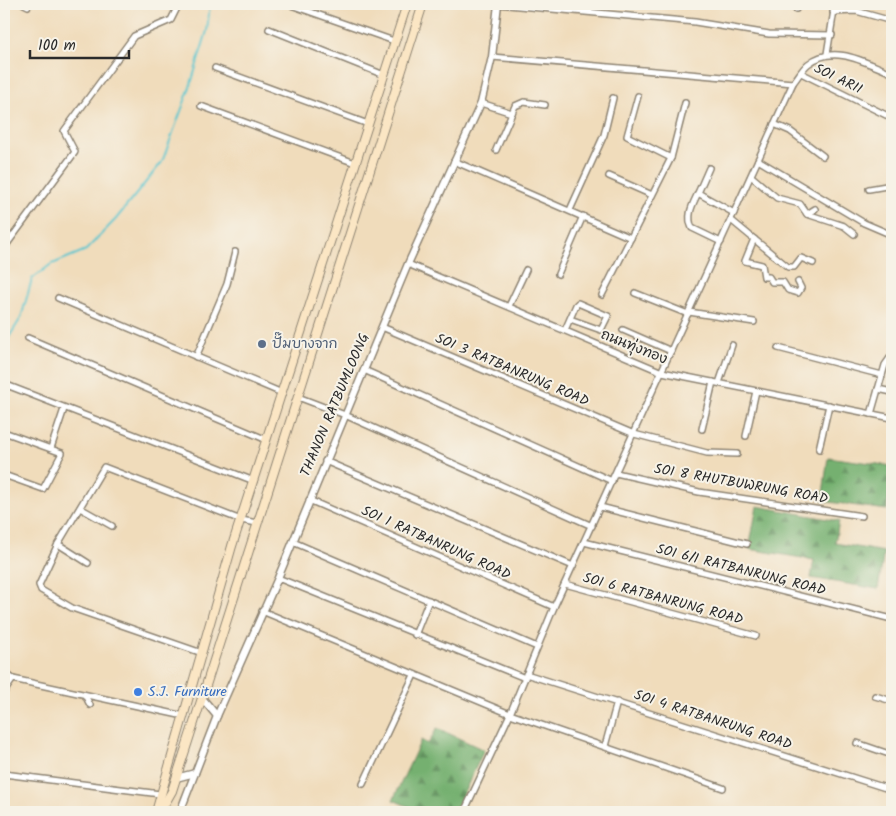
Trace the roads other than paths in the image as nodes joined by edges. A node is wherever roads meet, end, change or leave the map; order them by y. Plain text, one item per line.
1 (178, 4) edge
2 (288, 4) edge
3 (407, 4) edge
4 (423, 4) edge
5 (498, 4) edge
6 (835, 4) edge
7 (833, 12) junction
8 (892, 21) edge
9 (269, 29) dead end
10 (832, 35) junction
11 (394, 42) junction
12 (828, 54) junction
13 (492, 56) junction
14 (215, 68) dead end
15 (801, 73) junction
16 (892, 73) edge
17 (384, 75) junction
18 (793, 83) junction
19 (638, 96) dead end
20 (613, 98) dead end
21 (481, 103) junction
22 (685, 103) dead end
23 (545, 105) dead end
24 (201, 106) dead end
25 (512, 113) junction
26 (892, 118) edge
27 (368, 124) junction
28 (774, 124) junction
29 (496, 150) dead end
30 (823, 156) dead end
31 (671, 158) junction
32 (758, 160) junction
33 (454, 161) junction
34 (355, 163) junction
35 (369, 168) junction
36 (708, 168) dead end
37 (610, 176) dead end
38 (750, 176) junction
39 (892, 185) edge
40 (869, 189) dead end
41 (698, 193) junction
42 (652, 194) junction
43 (570, 210) junction
44 (815, 210) dead end
45 (734, 213) junction
46 (807, 214) junction
47 (583, 216) junction
48 (731, 220) junction
49 (854, 234) dead end
50 (892, 235) edge
51 (631, 238) junction
52 (754, 239) junction
53 (721, 242) junction
54 (4, 248) edge
55 (235, 252) dead end
56 (813, 263) dead end
57 (408, 264) junction
58 (526, 270) dead end
59 (558, 274) dead end
60 (798, 282) dead end
61 (635, 293) dead end
62 (602, 295) dead end
63 (58, 298) dead end
64 (509, 306) junction
65 (688, 313) junction
66 (570, 319) junction
67 (754, 322) dead end
68 (382, 327) junction
69 (565, 330) junction
70 (624, 330) dead end
71 (28, 338) dead end
72 (732, 345) dead end
73 (778, 348) dead end
74 (671, 351) junction
75 (196, 357) junction
76 (891, 358) edge
77 (364, 370) junction
78 (662, 372) junction
79 (882, 375) junction
80 (716, 383) junction
81 (4, 384) edge
82 (878, 389) junction
83 (756, 391) junction
84 (892, 392) edge
85 (282, 393) junction
86 (298, 397) junction
87 (829, 406) junction
88 (64, 409) junction
89 (870, 414) junction
90 (345, 415) junction
91 (892, 418) edge
92 (702, 429) dead end
93 (4, 432) edge
94 (634, 434) junction
95 (746, 436) dead end
96 (267, 440) junction
97 (51, 448) junction
98 (819, 449) dead end
99 (737, 454) dead end
100 (325, 461) junction
101 (616, 473) junction
102 (4, 475) edge
103 (254, 481) junction
104 (612, 481) junction
105 (309, 500) junction
106 (600, 507) junction
107 (80, 508) junction
108 (862, 516) dead end
109 (241, 520) junction
110 (258, 524) junction
111 (112, 526) dead end
112 (592, 526) junction
113 (293, 542) junction
114 (584, 542) junction
115 (58, 544) junction
116 (747, 544) dead end
117 (88, 563) dead end
118 (573, 566) junction
119 (278, 578) junction
120 (565, 584) junction
121 (429, 600) junction
122 (554, 607) junction
123 (262, 611) junction
124 (892, 619) edge
125 (415, 635) junction
126 (756, 636) dead end
127 (537, 647) junction
128 (202, 653) junction
129 (4, 672) edge
130 (414, 675) junction
131 (526, 676) junction
132 (13, 679) junction
133 (4, 692) edge
134 (85, 695) junction
135 (875, 696) dead end
136 (202, 698) junction
137 (892, 700) edge
138 (617, 702) junction
139 (90, 705) dead end
140 (510, 714) junction
141 (184, 716) junction
142 (217, 716) junction
143 (857, 743) dead end
144 (605, 746) junction
145 (892, 755) edge
146 (195, 773) junction
147 (4, 774) edge
148 (176, 778) junction
149 (363, 784) dead end
150 (723, 788) dead end
151 (892, 790) edge
152 (160, 794) junction
153 (158, 812) edge
154 (180, 812) edge
155 (464, 812) edge

1 - 54 street
2 - 11 street
3 - 11 main road
4 - 35 main road
5 - 10 street
5 - 13 street, THANON RATBUMLOONG
6 - 7 street
7 - 8 street
7 - 10 street
9 - 17 street
10 - 12 street
11 - 17 main road
12 - 15 street
12 - 16 street
13 - 18 street
13 - 21 street, THANON RATBUMLOONG
14 - 27 street
15 - 18 street
15 - 26 street, SOI ARII
17 - 27 main road
18 - 28 street
19 - 31 street
20 - 43 street
21 - 25 street
21 - 33 street, THANON RATBUMLOONG
22 - 31 street
23 - 25 street
24 - 34 street
25 - 29 street
27 - 34 main road
28 - 30 street
28 - 32 street
31 - 42 street
32 - 38 street
32 - 50 street
33 - 43 street
33 - 57 street, THANON RATBUMLOONG
34 - 35 main road
34 - 85 main road
35 - 86 main road
36 - 41 street
37 - 42 street
38 - 45 street
38 - 46 street
39 - 40 street
41 - 45 street
41 - 53 street
42 - 51 street
43 - 47 street
44 - 46 street
45 - 48 street
46 - 49 street
47 - 51 street
47 - 59 street
48 - 52 street
48 - 53 street
51 - 62 street
52 - 56 street
52 - 60 street
53 - 65 street
55 - 75 street
57 - 64 street, ถนนทุ่งทอง
57 - 68 street, THANON RATBUMLOONG
58 - 64 street
61 - 65 street
63 - 75 street
64 - 69 street, ถนนทุ่งทอง
65 - 67 street
65 - 74 street
66 - 66 street
66 - 69 street
68 - 77 street, THANON RATBUMLOONG
68 - 94 street, SOI 3 RATBANRUNG ROAD
69 - 78 street, ถนนทุ่งทอง
70 - 74 street
71 - 96 street
72 - 80 street
73 - 79 street
74 - 78 street
75 - 85 street
76 - 79 street
77 - 90 street, THANON RATBUMLOONG
77 - 104 street
78 - 80 street, ถนนทุ่งทอง
78 - 94 street
79 - 82 street
80 - 83 street, ถนนทุ่งทอง
80 - 92 street
81 - 88 street
82 - 84 street
82 - 89 street
83 - 87 street, ถนนทุ่งทอง
83 - 95 street
85 - 96 main road
86 - 90 street
86 - 110 main road
87 - 89 street, ถนนทุ่งทอง
87 - 98 street
88 - 97 street
88 - 103 street
89 - 91 street, ถนนทุ่งทอง
90 - 100 street, THANON RATBUMLOONG
90 - 112 street
93 - 97 street
94 - 99 street, SOI 3 RATBANRUNG ROAD
94 - 101 street
96 - 103 main road
97 - 102 street
100 - 105 street, THANON RATBUMLOONG
100 - 118 street
101 - 104 street
101 - 108 street, SOI 8 RHUTBUWRUNG ROAD
103 - 109 main road
104 - 106 street
105 - 113 street, THANON RATBUMLOONG
105 - 122 street, SOI 1 RATBANRUNG ROAD
106 - 112 street
106 - 116 street
107 - 109 street
107 - 111 street
107 - 115 street
109 - 110 street
109 - 128 main road
110 - 136 main road
112 - 114 street
113 - 119 street, THANON RATBUMLOONG
113 - 121 street
114 - 118 street
114 - 124 street, SOI 6/1 RATBANRUNG ROAD
115 - 117 street
115 - 128 street
118 - 120 street
119 - 123 street, THANON RATBUMLOONG
119 - 125 street, SOI 4 RATBANRUNG ROAD
120 - 122 street
120 - 126 street, SOI 6 RATBANRUNG ROAD
121 - 125 street
121 - 127 street
122 - 127 street
123 - 130 street
123 - 142 street, THANON RATBUMLOONG
125 - 131 street, SOI 4 RATBANRUNG ROAD
127 - 131 street
128 - 141 main road
129 - 132 street
130 - 140 street
130 - 149 street
131 - 138 street, SOI 4 RATBANRUNG ROAD
131 - 140 street
132 - 133 street
132 - 134 street
134 - 139 street
134 - 141 street
135 - 137 street
136 - 142 street
136 - 148 main road
138 - 144 street
138 - 151 street, SOI 4 RATBANRUNG ROAD
140 - 144 street
140 - 155 street
141 - 152 main road
142 - 146 street, THANON RATBUMLOONG
143 - 145 street
144 - 150 street
146 - 148 street
146 - 154 street, THANON RATBUMLOONG
147 - 152 street
148 - 153 main road
152 - 153 main road

